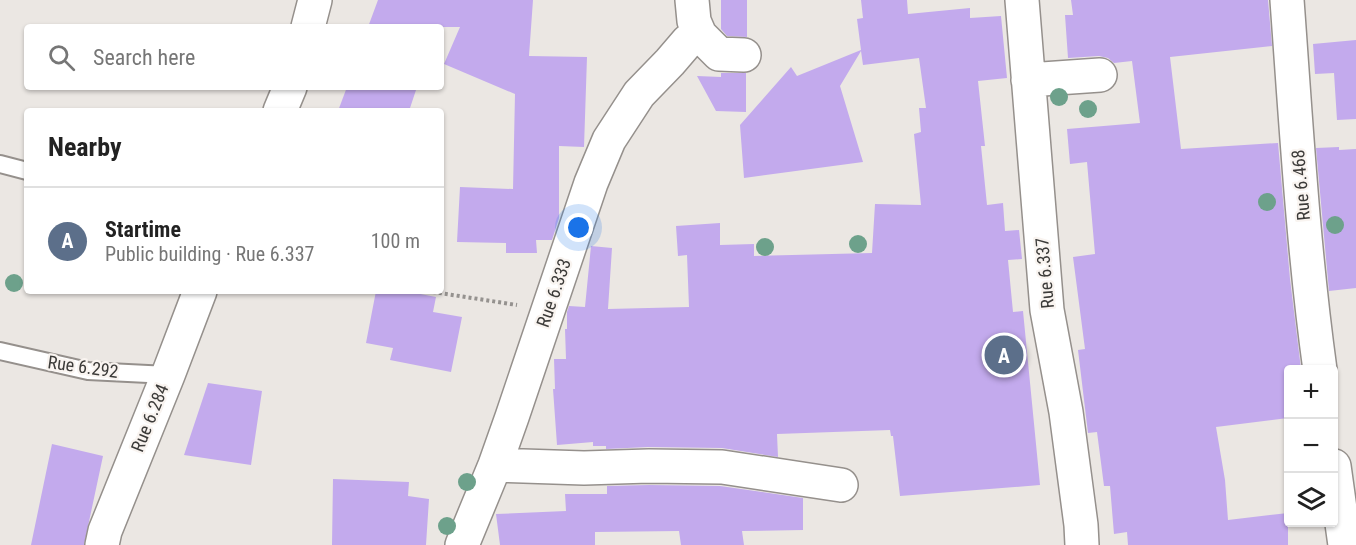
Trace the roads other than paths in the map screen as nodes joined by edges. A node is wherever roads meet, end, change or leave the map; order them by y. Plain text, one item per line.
1 (315, 0) edge
2 (692, 0) edge
3 (1022, 0) edge
4 (1287, 0) edge
5 (309, 24) edge
6 (700, 34) junction
7 (744, 55) dead end
8 (1100, 75) dead end
9 (1028, 80) junction
10 (289, 90) edge
11 (281, 108) edge
12 (0, 164) edge
13 (24, 170) edge
14 (199, 294) edge
15 (0, 351) edge
16 (1319, 365) edge
17 (168, 375) junction
18 (495, 465) junction
19 (1335, 473) edge
20 (841, 485) dead end
21 (102, 545) edge
22 (462, 545) edge
23 (1082, 545) edge
24 (1345, 545) edge

1 - 5 street
2 - 6 street
3 - 9 street, Rue 6.337
4 - 16 street, Rue 6.468
6 - 7 street
6 - 18 street, Rue 6.333
8 - 9 street
9 - 23 street, Rue 6.337
10 - 11 street
12 - 13 lane
14 - 17 street, Rue 6.284
15 - 17 lane, Rue 6.292
17 - 21 street, Rue 6.284
18 - 20 street
18 - 22 street, Rue 6.333
19 - 24 street

